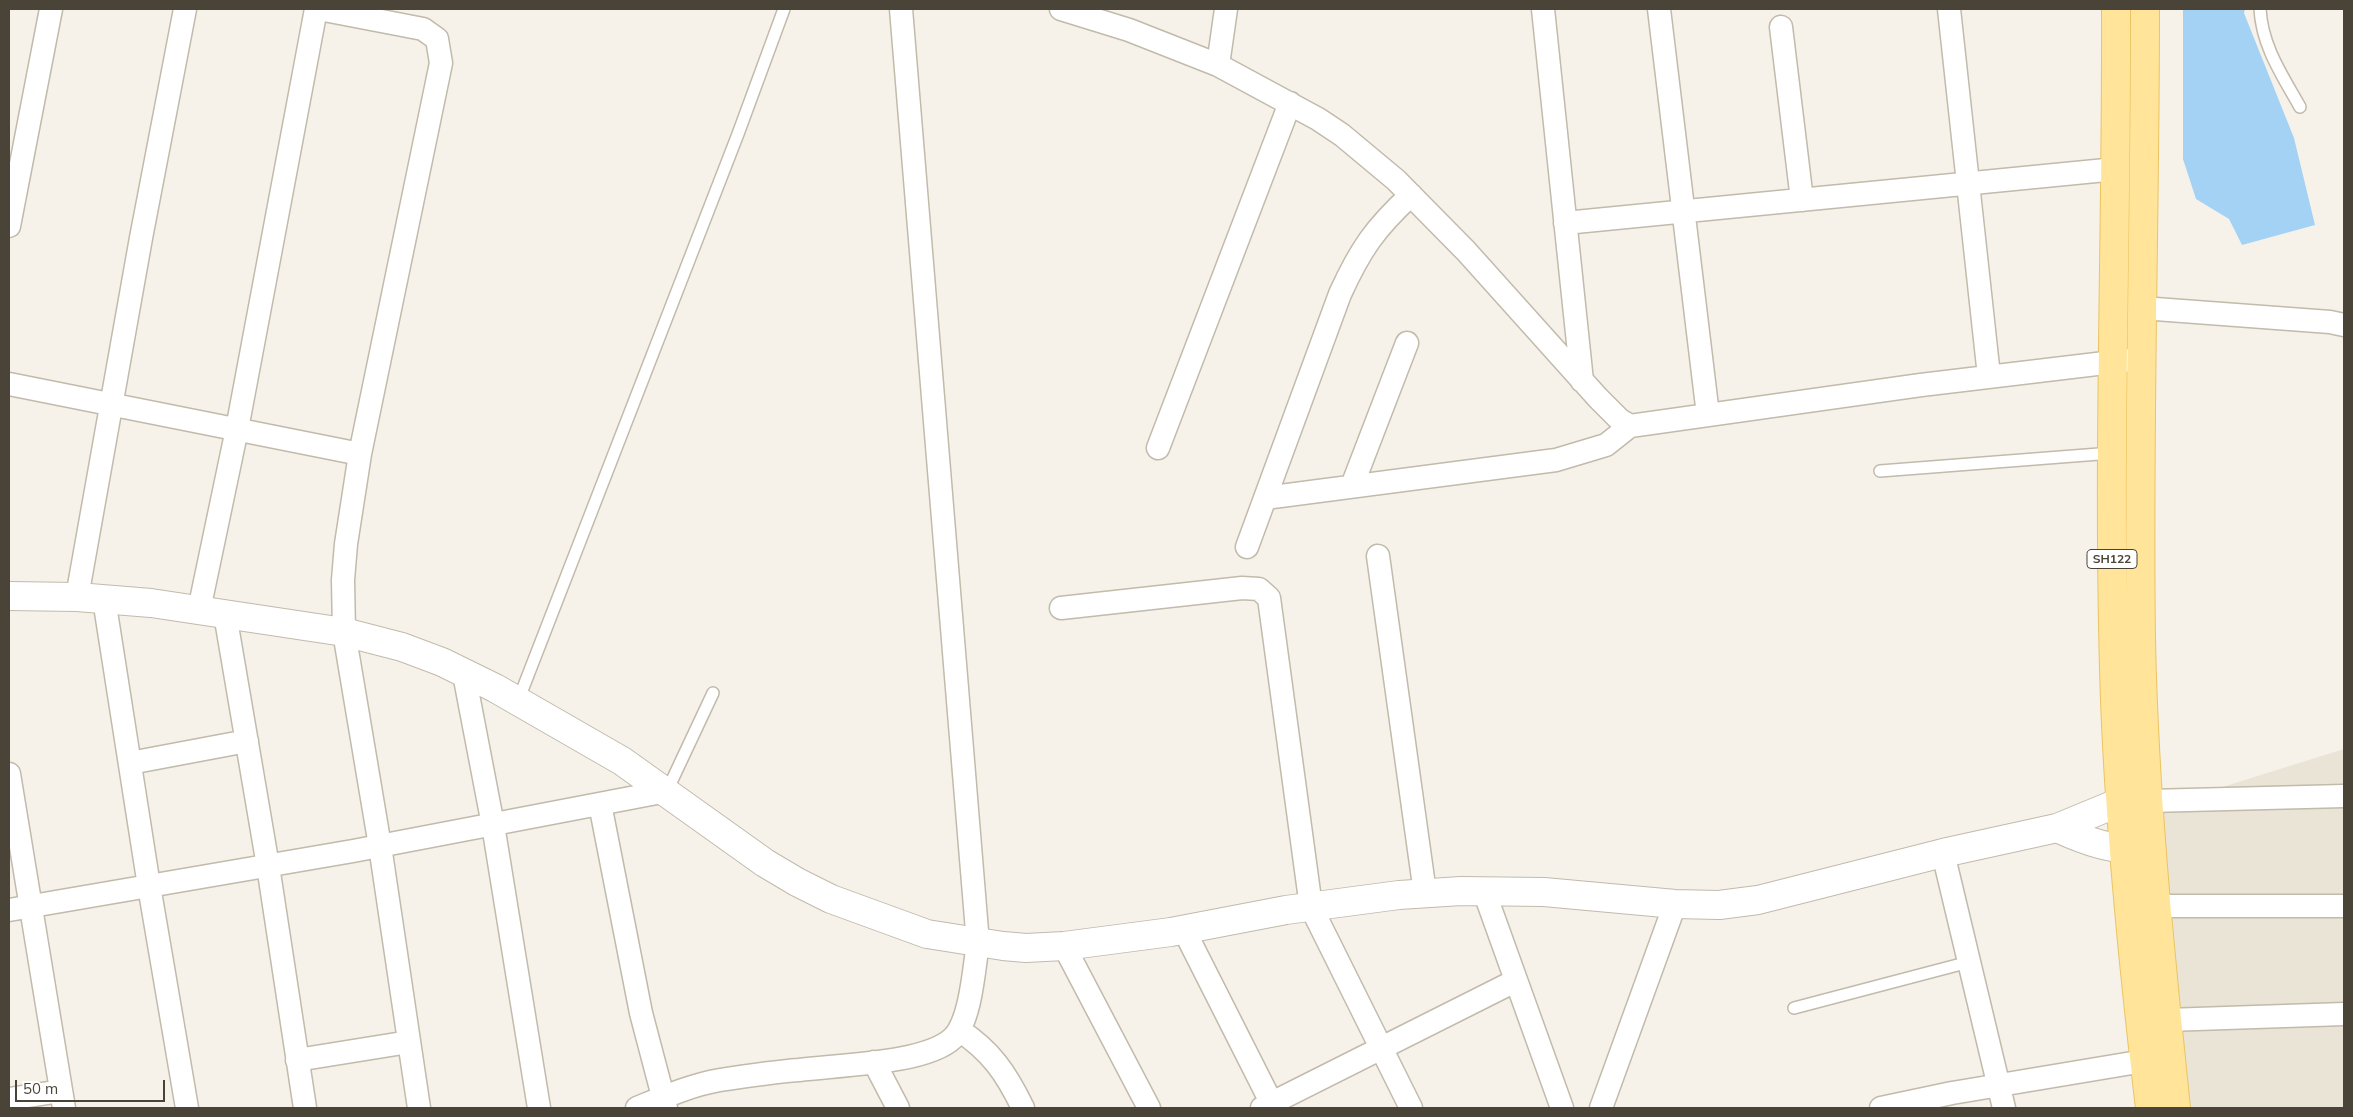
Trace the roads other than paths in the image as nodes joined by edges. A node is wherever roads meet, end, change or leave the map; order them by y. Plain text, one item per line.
1 (51, 9) edge
2 (185, 9) edge
3 (318, 9) edge
4 (784, 9) edge
5 (901, 9) edge
6 (1061, 9) edge
7 (1226, 9) edge
8 (1543, 9) edge
9 (1659, 9) edge
10 (1949, 9) edge
11 (2116, 9) edge
12 (2145, 9) edge
13 (2260, 9) edge
14 (1085, 12) edge
15 (1782, 27) dead end
16 (1218, 64) junction
17 (1290, 103) junction
18 (2300, 107) dead end
19 (2116, 169) junction
20 (1968, 184) junction
21 (1411, 195) junction
22 (1802, 200) junction
23 (1682, 211) junction
24 (1565, 223) junction
25 (9, 226) edge
26 (2142, 308) junction
27 (2344, 325) edge
28 (1407, 344) dead end
29 (2141, 359) junction
30 (2113, 361) junction
31 (1989, 376) junction
32 (1582, 380) junction
33 (9, 384) edge
34 (111, 404) junction
35 (1708, 415) junction
36 (1630, 426) junction
37 (237, 429) junction
38 (1158, 448) dead end
39 (360, 454) junction
40 (2113, 454) junction
41 (1880, 471) dead end
42 (1352, 486) junction
43 (1265, 498) junction
44 (1247, 547) dead end
45 (1378, 556) dead end
46 (9, 596) edge
47 (91, 598) junction
48 (1061, 608) dead end
49 (212, 612) junction
50 (344, 632) junction
51 (464, 674) junction
52 (713, 693) dead end
53 (518, 701) junction
54 (247, 741) junction
55 (130, 763) junction
56 (9, 774) edge
57 (668, 791) junction
58 (2344, 796) edge
59 (2149, 801) junction
60 (2120, 802) junction
61 (600, 804) junction
62 (493, 825) junction
63 (2057, 828) junction
64 (380, 846) junction
65 (2153, 848) junction
66 (2124, 850) junction
67 (1943, 853) junction
68 (268, 866) junction
69 (149, 886) junction
70 (1484, 891) junction
71 (1425, 893) junction
72 (1675, 904) junction
73 (2157, 906) junction
74 (2344, 906) edge
75 (1311, 907) junction
76 (20, 909) edge
77 (1184, 930) junction
78 (978, 943) junction
79 (1064, 946) junction
80 (1969, 962) junction
81 (1515, 981) junction
82 (1794, 1008) dead end
83 (2344, 1014) edge
84 (2167, 1020) junction
85 (959, 1030) junction
86 (409, 1042) junction
87 (1380, 1047) junction
88 (297, 1060) junction
89 (2144, 1061) junction
90 (874, 1062) junction
91 (1999, 1086) junction
92 (9, 1099) edge
93 (62, 1100) edge
94 (664, 1103) edge
95 (1269, 1107) edge
96 (1895, 1107) edge
97 (187, 1108) edge
98 (305, 1108) edge
99 (419, 1108) edge
100 (539, 1108) edge
101 (637, 1108) edge
102 (898, 1108) edge
103 (1023, 1108) edge
104 (1149, 1108) edge
105 (1411, 1108) edge
106 (1562, 1108) edge
107 (1601, 1108) edge
108 (2004, 1108) edge
109 (2150, 1108) edge
110 (2176, 1108) edge

1 - 25 street
2 - 34 street
3 - 37 street
3 - 39 street
4 - 53 lane
5 - 78 street
6 - 14 street
7 - 16 street
8 - 24 street
9 - 23 street
10 - 20 street
11 - 19 main road, SH122
12 - 26 main road, SH122
13 - 18 lane
14 - 16 street
15 - 22 street
16 - 17 street
17 - 21 street
17 - 38 street
19 - 20 street
19 - 30 main road, SH122
20 - 22 street
20 - 31 street
21 - 32 street
21 - 43 street
22 - 23 street
23 - 24 street
23 - 35 street
24 - 32 street
26 - 27 street
26 - 29 main road, SH122
28 - 42 street
29 - 30 street
29 - 59 main road, SH122
30 - 31 street
30 - 40 main road, SH122
31 - 35 street
32 - 36 street
33 - 34 street
34 - 37 street
34 - 47 street
35 - 36 street
36 - 42 street
37 - 39 street
37 - 49 street
39 - 50 street
40 - 41 lane
40 - 60 main road, SH122
42 - 43 street
43 - 44 street
45 - 71 street
46 - 47 street
47 - 49 street
47 - 55 street
48 - 75 street
49 - 50 street
49 - 54 street
50 - 51 street
50 - 64 street
51 - 53 street
51 - 62 street
52 - 57 lane
53 - 57 street
54 - 55 street
54 - 68 street
55 - 69 street
56 - 76 street
57 - 61 street
57 - 78 street
58 - 59 street
59 - 60 street
59 - 65 main road, SH122
60 - 63 street
60 - 66 main road, SH122
61 - 62 street
61 - 94 street
62 - 64 street
62 - 100 street
63 - 66 street
63 - 67 street
64 - 68 street
64 - 86 street
65 - 66 street
65 - 73 main road, SH122
66 - 89 main road, SH122
67 - 72 street
67 - 80 street
68 - 69 street
68 - 88 street
69 - 76 street
69 - 97 street
70 - 71 street
70 - 72 street
70 - 81 street
71 - 75 street
72 - 107 street
73 - 74 street
73 - 84 main road, SH122
75 - 77 street
75 - 87 street
76 - 93 street
77 - 79 street
77 - 95 street
78 - 79 street
78 - 85 street
79 - 104 street
80 - 82 lane
80 - 91 street
81 - 87 street
81 - 106 street
83 - 84 street
84 - 110 main road, SH122
85 - 90 street
85 - 103 street
86 - 88 street
86 - 99 street
87 - 95 street
87 - 105 street
88 - 98 street
89 - 91 street
89 - 109 main road, SH122
90 - 94 street
90 - 102 street
91 - 96 street
91 - 108 street
92 - 93 street
94 - 101 street

